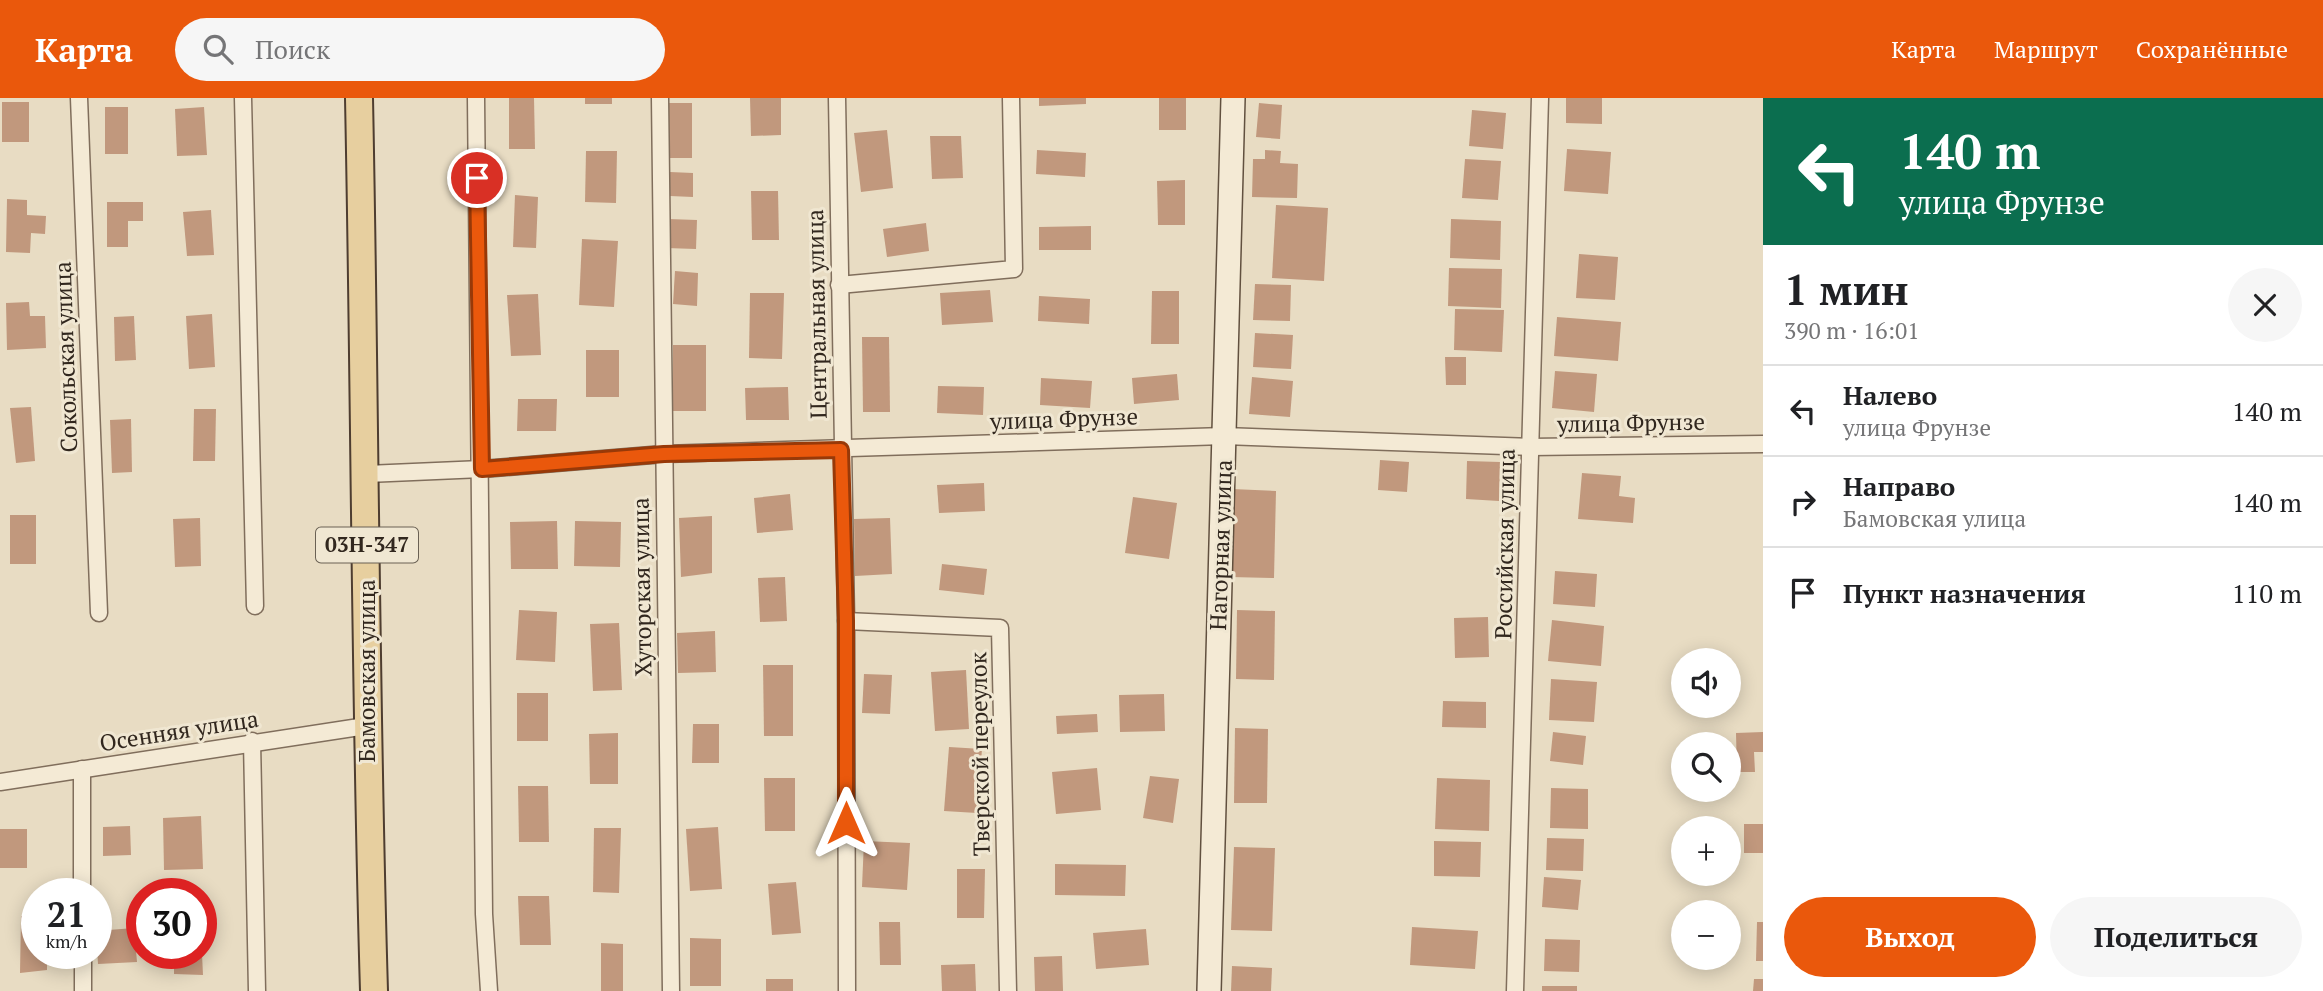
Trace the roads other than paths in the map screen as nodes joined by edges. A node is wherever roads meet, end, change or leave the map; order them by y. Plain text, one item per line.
1 (79, 98) edge
2 (243, 98) edge
3 (359, 98) edge
4 (476, 98) edge
5 (660, 98) edge
6 (837, 98) edge
7 (1011, 98) edge
8 (1233, 98) edge
9 (1540, 98) edge
10 (839, 285) junction
11 (1224, 436) junction
12 (1763, 444) edge
13 (1530, 447) junction
14 (841, 450) junction
15 (664, 454) junction
16 (482, 469) junction
17 (367, 474) junction
18 (255, 606) dead end
19 (99, 614) dead end
20 (846, 621) junction
21 (366, 726) junction
22 (253, 741) junction
23 (82, 769) junction
24 (0, 782) edge
25 (82, 878) edge
26 (83, 969) edge
27 (83, 991) edge
28 (257, 991) edge
29 (374, 991) edge
30 (489, 991) edge
31 (671, 991) edge
32 (847, 991) edge
33 (1008, 991) edge
34 (1209, 991) edge
35 (1515, 991) edge

1 - 19 street, Сокольская улица
2 - 18 street
3 - 17 main road, Бамовская улица / 03Н-347
4 - 16 street
5 - 15 street, Хуторская улица
6 - 10 street, Центральная улица
7 - 10 street
8 - 11 street, Нагорная улица
9 - 13 street, Российская улица
10 - 14 street, Центральная улица
11 - 13 street, улица Фрунзе
11 - 14 street, улица Фрунзе
11 - 34 street, Нагорная улица
12 - 13 street, улица Фрунзе
13 - 35 street, Российская улица
14 - 15 street, улица Фрунзе
14 - 20 street, Центральная улица
15 - 16 street, улица Фрунзе
15 - 31 street, Хуторская улица
16 - 17 street, улица Фрунзе
16 - 30 street
17 - 21 main road, Бамовская улица / 03Н-347
20 - 32 street, Центральная улица
20 - 33 street, Тверской переулок
21 - 22 street, Осенняя улица
21 - 29 main road, Бамовская улица / 03Н-347
22 - 23 street, Осенняя улица
22 - 28 street
23 - 24 street, Осенняя улица
23 - 25 street
26 - 27 street

